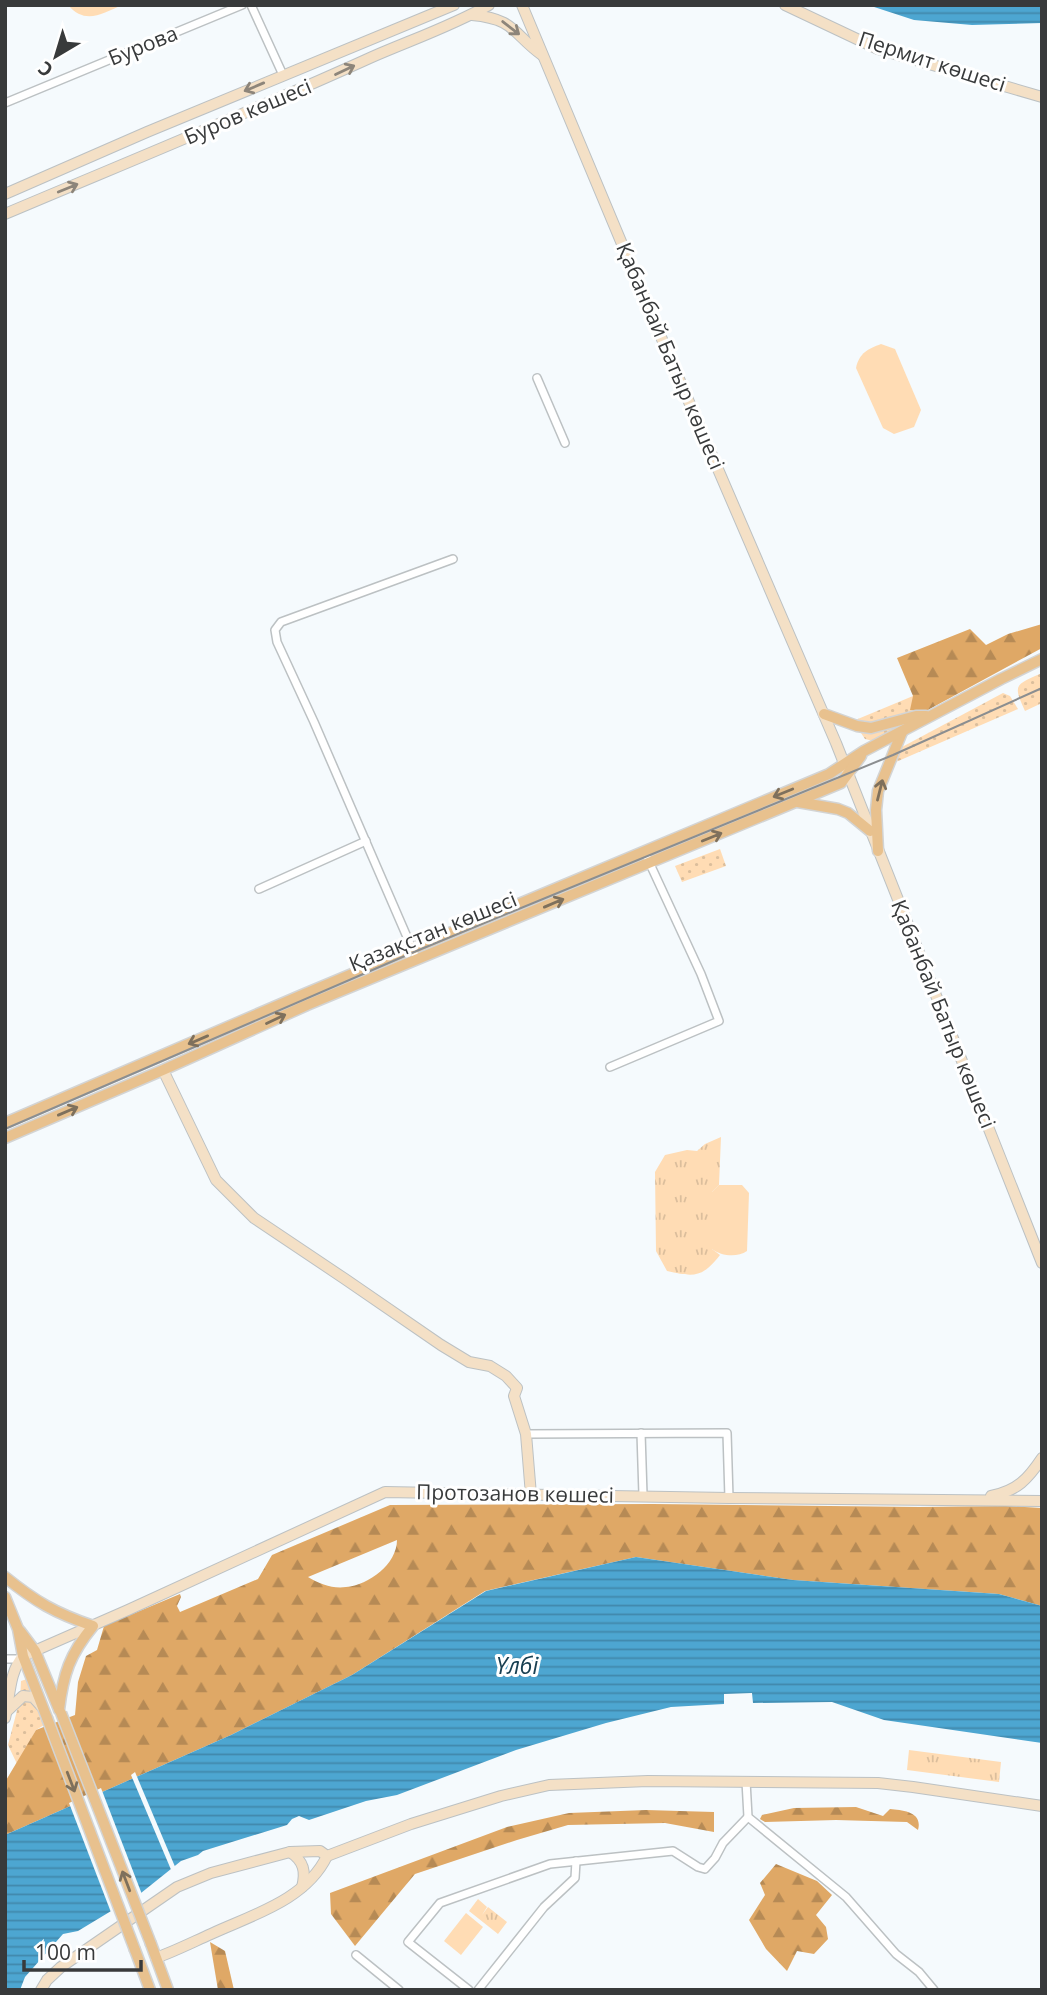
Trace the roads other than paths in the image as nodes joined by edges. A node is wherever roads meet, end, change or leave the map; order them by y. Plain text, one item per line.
1 (242, 5) edge
2 (251, 5) edge
3 (454, 5) edge
4 (489, 5) edge
5 (522, 5) edge
6 (785, 5) edge
7 (472, 15) junction
8 (543, 56) junction
9 (283, 75) junction
10 (1042, 97) edge
11 (5, 103) edge
12 (193, 113) junction
13 (201, 131) junction
14 (5, 194) edge
15 (5, 214) edge
16 (537, 378) dead end
17 (565, 443) dead end
18 (453, 559) dead end
19 (1042, 659) edge
20 (822, 709) junction
21 (932, 715) junction
22 (902, 732) junction
23 (846, 768) junction
24 (798, 802) junction
25 (870, 831) junction
26 (366, 841) junction
27 (644, 851) junction
28 (878, 851) junction
29 (649, 863) junction
30 (260, 889) dead end
31 (486, 917) junction
32 (491, 930) junction
33 (412, 948) junction
34 (417, 960) junction
35 (157, 1057) junction
36 (610, 1067) dead end
37 (163, 1070) junction
38 (5, 1124) edge
39 (5, 1138) edge
40 (1042, 1264) edge
41 (641, 1433) junction
42 (526, 1434) junction
43 (1042, 1458) edge
44 (531, 1495) junction
45 (643, 1495) junction
46 (729, 1498) junction
47 (975, 1500) junction
48 (1042, 1501) edge
49 (5, 1577) edge
50 (5, 1597) edge
51 (93, 1626) junction
52 (18, 1629) junction
53 (35, 1651) junction
54 (22, 1658) junction
55 (5, 1659) edge
56 (60, 1711) junction
57 (45, 1713) junction
58 (6, 1715) edge
59 (746, 1781) junction
60 (1042, 1806) edge
61 (748, 1817) junction
62 (290, 1852) junction
63 (327, 1856) junction
64 (576, 1861) junction
65 (302, 1887) junction
66 (356, 1955) dead end
67 (156, 1958) junction
68 (41, 1990) edge
69 (150, 1990) edge
70 (168, 1990) edge
71 (399, 1990) edge
72 (469, 1990) edge
73 (478, 1990) edge
74 (934, 1990) edge

1 - 11 street, Бурова
2 - 9 street
3 - 9 main road, Буров көшесі
4 - 7 main road, Буров көшесі
5 - 8 main road, Қабанбай Батыр көшесі
6 - 10 main road, Пермит көшесі
7 -> 8 main road
13 -> 7 main road, Буров көшесі
8 - 20 main road, Қабанбай Батыр көшесі
9 -> 12 main road, Буров көшесі
12 - 13 main road
12 - 14 main road, Буров көшесі
15 -> 13 main road, Буров көшесі
16 - 17 street
18 - 26 street
19 - 21 main road, Қазақстан көшесі
20 - 21 main road
20 - 23 main road, Қабанбай Батыр көшесі
21 - 22 main road, Қазақстан көшесі
22 - 23 main road, Қазақстан көшесі
28 -> 22 main road
23 - 24 main road, Қазақстан көшесі
23 - 25 main road, Қабанбай Батыр көшесі
23 -> 27 main road, Қазақстан көшесі
24 - 25 main road
29 -> 24 main road, Қазақстан көшесі
25 - 28 main road, Қабанбай Батыр көшесі
26 - 30 street
26 - 33 street
27 - 29 street
27 - 31 main road, Қазақстан көшесі
28 - 40 main road, Қабанбай Батыр көшесі
32 -> 29 main road, Қазақстан көшесі
29 - 36 street
31 - 32 main road
31 - 33 main road, Қазақстан көшесі
32 - 34 main road, Қазақстан көшесі
33 - 34 street
33 -> 35 main road, Қазақстан көшесі
37 -> 34 main road, Қазақстан көшесі
35 - 37 main road
35 - 38 main road, Қазақстан көшесі
39 -> 37 main road, Қазақстан көшесі
37 - 42 main road
41 - 42 street
41 - 45 street
41 - 46 street
42 - 44 main road
43 - 47 main road
44 - 45 main road, Протозанов көшесі
44 - 51 main road, Протозанов көшесі
45 - 46 main road, Протозанов көшесі
46 - 47 main road, Протозанов көшесі
47 - 48 main road, Протозанов көшесі
49 - 51 main road
50 - 52 main road
51 - 53 main road, Протозанов көшесі
51 - 56 main road
52 - 53 main road
52 - 54 main road
53 - 54 main road, Протозанов көшесі
53 - 56 main road
54 - 55 street
54 - 57 main road
54 - 58 main road
67 -> 56 main road, bridge
57 - 58 main road
57 -> 69 main road, bridge
59 - 60 main road
59 - 61 street
59 - 63 main road
61 - 64 street
61 - 74 street
62 - 63 main road
62 - 65 main road
62 - 68 main road
63 - 65 main road
64 - 72 street
64 - 73 street
65 - 67 main road
66 - 71 street
67 - 70 main road

